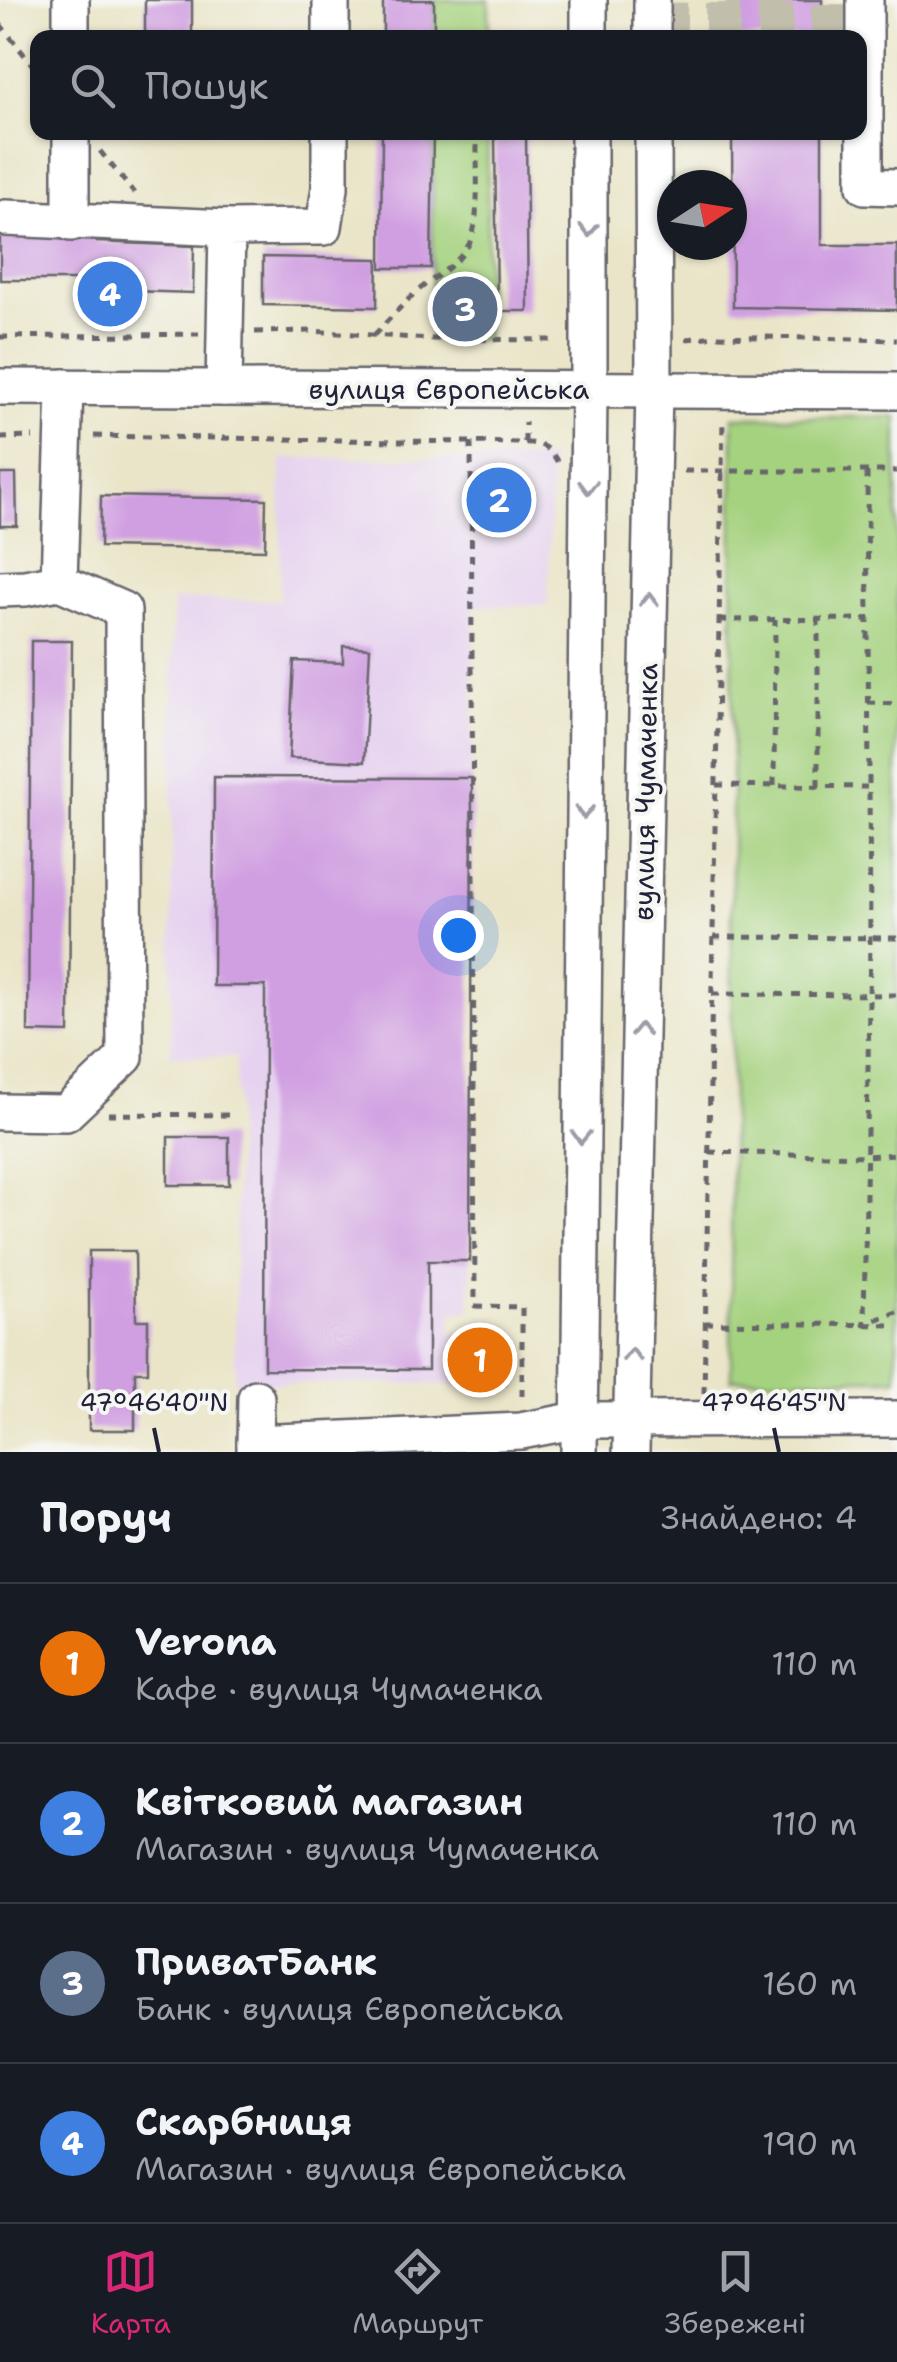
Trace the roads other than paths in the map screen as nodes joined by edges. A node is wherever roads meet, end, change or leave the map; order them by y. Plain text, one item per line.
1 (71, 0) edge
2 (331, 0) edge
3 (588, 0) edge
4 (652, 0) edge
5 (865, 0) edge
6 (71, 30) edge
7 (331, 30) edge
8 (589, 30) edge
9 (652, 30) edge
10 (865, 30) edge
11 (85, 140) edge
12 (330, 140) edge
13 (589, 140) edge
14 (653, 140) edge
15 (865, 140) edge
16 (897, 187) edge
17 (6, 218) dead end
18 (71, 222) junction
19 (227, 228) junction
20 (0, 387) edge
21 (65, 387) junction
22 (224, 388) junction
23 (589, 390) junction
24 (654, 390) junction
25 (897, 392) edge
26 (60, 582) junction
27 (0, 589) edge
28 (0, 1112) edge
29 (256, 1398) dead end
30 (897, 1419) edge
31 (578, 1436) edge
32 (631, 1436) edge
33 (255, 1448) edge

1 - 6 street
2 - 7 street
3 - 8 street
4 - 9 street
5 - 10 street
11 - 18 street
12 - 19 street
13 -> 23 street
14 - 24 street, вулиця Чумаченка
15 - 16 street
17 - 18 street
18 - 19 street
19 - 22 street
20 - 21 street, вулиця Європейська
21 - 22 street, вулиця Європейська
21 - 26 street
22 - 23 street, вулиця Європейська
23 - 24 street, вулиця Європейська
23 -> 31 street
24 - 25 street, вулиця Європейська
32 -> 24 street, вулиця Чумаченка
26 - 27 street
26 - 28 street
29 - 33 street
30 - 32 street
31 - 32 street
31 - 33 street

